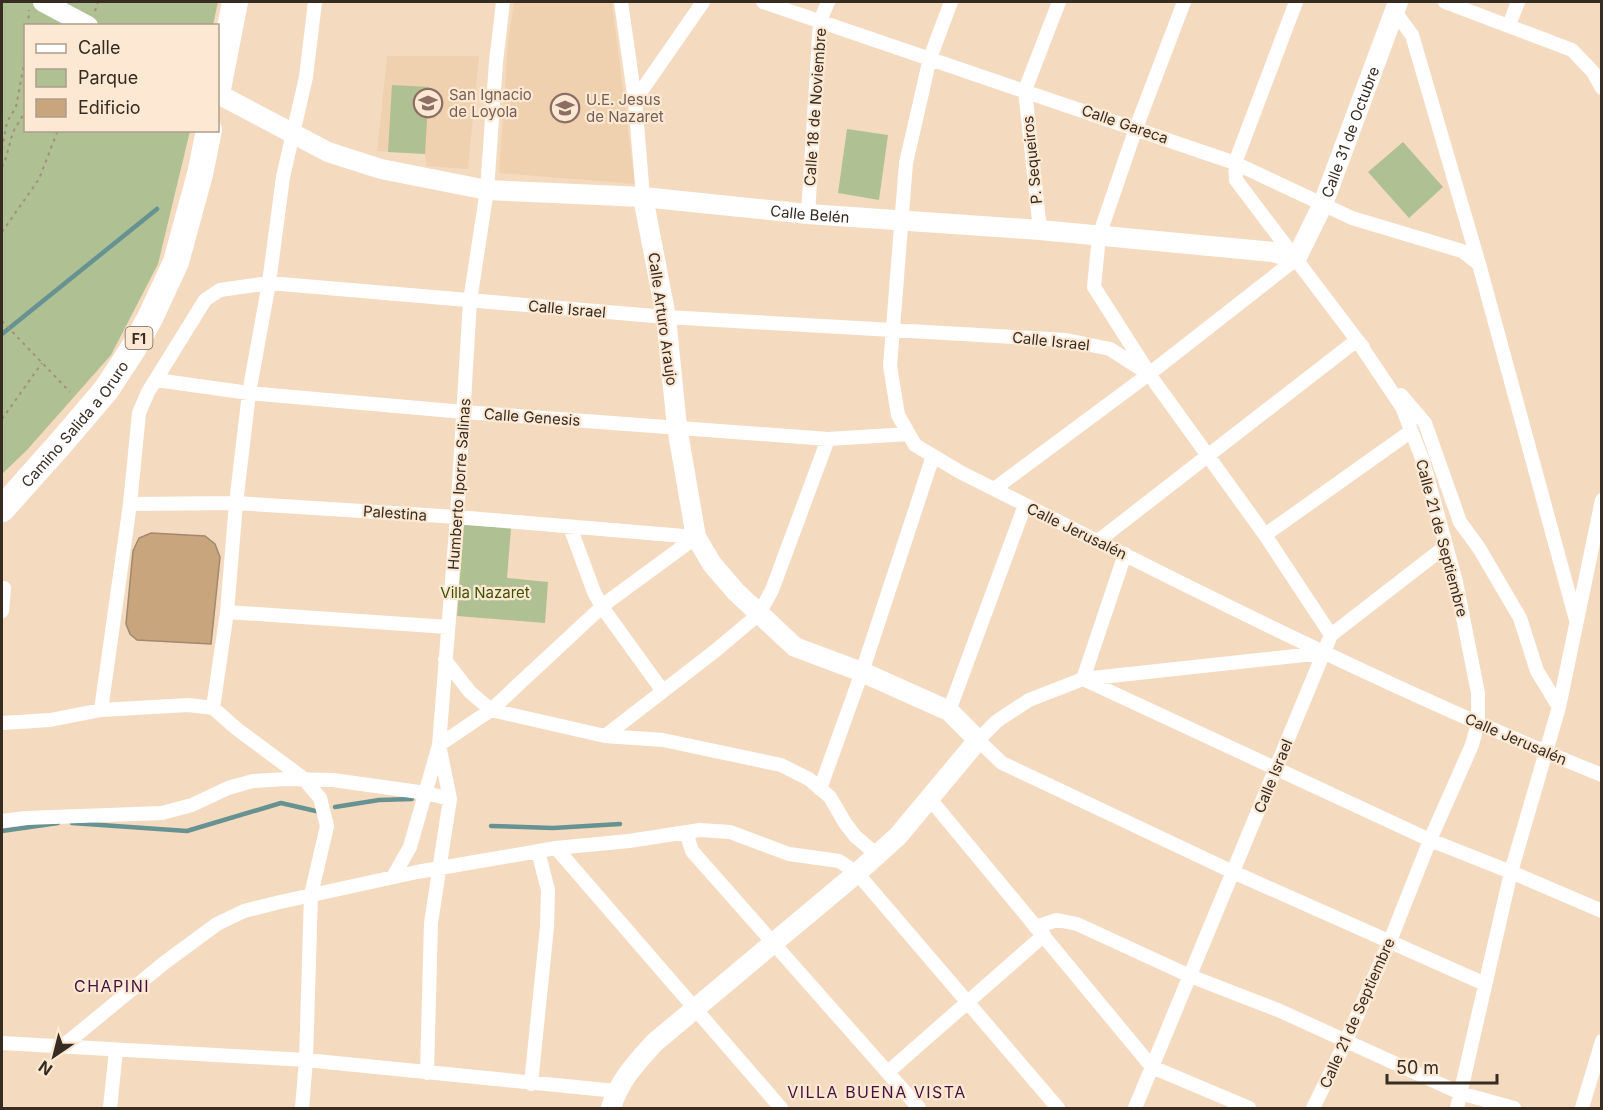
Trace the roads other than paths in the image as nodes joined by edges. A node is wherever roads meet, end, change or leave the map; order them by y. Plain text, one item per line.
1 (43, 2) edge
2 (235, 2) edge
3 (310, 2) edge
4 (315, 2) edge
5 (503, 2) edge
6 (621, 2) edge
7 (703, 2) edge
8 (763, 2) edge
9 (828, 2) edge
10 (951, 2) edge
11 (1059, 2) edge
12 (1184, 2) edge
13 (1296, 2) edge
14 (1445, 2) edge
15 (1518, 2) edge
16 (1396, 7) edge
17 (820, 21) junction
18 (84, 24) edge
19 (311, 25) junction
20 (1509, 25) junction
21 (930, 58) junction
22 (219, 84) edge
23 (1602, 88) edge
24 (1025, 90) junction
25 (219, 95) edge
26 (635, 100) junction
27 (1136, 128) junction
28 (209, 132) edge
29 (1236, 163) junction
30 (487, 190) junction
31 (643, 197) junction
32 (1323, 204) junction
33 (808, 214) junction
34 (902, 220) junction
35 (1040, 230) junction
36 (1099, 236) junction
37 (1296, 260) junction
38 (1479, 264) junction
39 (269, 284) junction
40 (470, 301) junction
41 (666, 317) junction
42 (893, 330) junction
43 (1357, 340) junction
44 (1149, 374) junction
45 (156, 380) junction
46 (249, 393) junction
47 (464, 412) junction
48 (677, 427) junction
49 (1410, 432) junction
50 (909, 434) junction
51 (828, 439) junction
52 (1209, 455) junction
53 (933, 456) junction
54 (994, 489) junction
55 (1602, 500) edge
56 (236, 503) junction
57 (130, 504) junction
58 (1025, 505) junction
59 (2, 509) edge
60 (457, 517) junction
61 (570, 526) junction
62 (1265, 535) junction
63 (696, 537) junction
64 (1098, 541) junction
65 (1446, 546) junction
66 (1596, 552) edge
67 (1125, 554) junction
68 (4, 588) dead end
69 (602, 607) junction
70 (2, 611) edge
71 (227, 612) junction
72 (759, 614) junction
73 (1576, 620) junction
74 (448, 627) junction
75 (1331, 635) junction
76 (1323, 653) junction
77 (446, 660) junction
78 (862, 672) junction
79 (1083, 680) junction
80 (662, 690) junction
81 (1559, 707) junction
82 (213, 708) junction
83 (101, 710) junction
84 (491, 710) junction
85 (949, 711) junction
86 (2, 723) edge
87 (1478, 723) junction
88 (605, 736) junction
89 (978, 740) junction
90 (439, 745) junction
91 (1546, 753) junction
92 (1276, 769) junction
93 (1602, 776) edge
94 (304, 780) junction
95 (820, 789) junction
96 (426, 793) junction
97 (450, 799) junction
98 (930, 799) junction
99 (2, 821) edge
100 (686, 832) junction
101 (1430, 840) junction
102 (556, 848) junction
103 (538, 851) junction
104 (877, 855) junction
105 (438, 870) junction
106 (1233, 872) junction
107 (1511, 872) junction
108 (857, 873) junction
109 (393, 877) junction
110 (312, 895) junction
111 (1602, 911) edge
112 (1040, 931) junction
113 (1390, 941) junction
114 (774, 943) junction
115 (1190, 976) junction
116 (1485, 984) junction
117 (966, 1003) junction
118 (695, 1009) junction
119 (1346, 1041) junction
120 (1602, 1041) edge
121 (2, 1043) edge
122 (63, 1046) junction
123 (116, 1050) junction
124 (306, 1060) junction
125 (1152, 1067) junction
126 (888, 1072) junction
127 (427, 1073) junction
128 (531, 1084) junction
129 (1460, 1093) junction
130 (613, 1100) edge
131 (110, 1108) edge
132 (302, 1108) edge
133 (781, 1108) edge
134 (919, 1108) edge
135 (1058, 1108) edge
136 (1135, 1108) edge
137 (1249, 1108) edge
138 (1313, 1108) edge
139 (1457, 1108) edge
140 (1514, 1108) edge
141 (1582, 1108) edge

1 - 18 main road
2 - 22 highway
3 - 19 street
4 - 19 street
5 - 30 street, Humberto Iporre Salinas
6 - 26 street, Calle Arturo Araujo
7 - 26 street
8 - 17 street, Calle Gareca
9 - 17 street, Calle 18 de Noviembre
10 - 21 street, Calle Jerusalén
11 - 24 street
12 - 27 street
13 - 29 street
14 - 20 street
15 - 20 street
16 - 32 main road, Calle 31 de Octubre
16 - 38 street
17 - 21 street, Calle Gareca
17 - 33 street, Calle 18 de Noviembre
19 - 39 street
20 - 23 street
21 - 24 street, Calle Gareca
21 - 34 street, Calle Jerusalén
24 - 27 street, Calle Gareca
24 - 35 street, P. Sequeiros
25 - 30 main road, Calle Belén
26 - 31 street, Calle Arturo Araujo
27 - 29 street, Calle Gareca
27 - 36 street
28 - 59 highway, Camino Salida a Oruro / F1
29 - 32 street, Calle Gareca
29 - 37 street, Calle 21 de Septiembre
30 - 31 main road, Calle Belén
30 - 40 street, Humberto Iporre Salinas
31 - 33 main road, Calle Belén
31 - 41 main road, Calle Arturo Araujo
32 - 37 main road, Calle 31 de Octubre
32 - 38 street, Calle Gareca
33 - 34 main road, Calle Belén
34 - 35 main road, Calle Belén
34 - 42 street, Calle Jerusalén
35 - 36 main road, Calle Belén
36 - 37 main road, Calle Belén
36 - 44 street
37 - 43 street, Calle 21 de Septiembre
37 - 44 street
38 - 73 street
39 - 40 street, Calle Israel
39 - 45 street, Calle Israel
39 - 46 street
40 - 41 street, Calle Israel
40 - 47 street, Humberto Iporre Salinas
41 - 42 street, Calle Israel
41 - 48 main road, Calle Arturo Araujo
42 - 44 street, Calle Israel
42 - 50 street, Calle Jerusalén
43 - 49 street, Calle 21 de Septiembre
43 - 52 street
43 - 81 street
44 - 52 street, Calle Israel
44 - 54 street
45 - 46 street, Calle Genesis
45 - 57 street, Calle Israel
46 - 47 street, Calle Genesis
46 - 56 street
47 - 48 street, Calle Genesis
47 - 60 street, Humberto Iporre Salinas
48 - 51 street, Calle Genesis
48 - 63 main road, Calle Arturo Araujo
49 - 62 street
49 - 65 street, Calle 21 de Septiembre
50 - 51 street, Calle Genesis
50 - 53 street, Calle Jerusalén
51 - 72 street
52 - 62 street, Calle Israel
52 - 64 street
53 - 54 street, Calle Jerusalén
53 - 78 street
54 - 58 street, Calle Jerusalén
55 - 66 street
56 - 57 street, Palestina
56 - 60 street, Palestina
56 - 71 street
57 - 83 street, Calle Israel
58 - 64 street, Calle Jerusalén
58 - 85 street
60 - 61 street, Palestina
60 - 74 street, Humberto Iporre Salinas
61 - 63 street, Palestina
61 - 69 street
62 - 75 street, Calle Israel
63 - 69 street
63 - 72 main road, Calle Arturo Araujo
64 - 67 street, Calle Jerusalén
65 - 75 street
65 - 87 street, Calle 21 de Septiembre
66 - 73 street
67 - 76 street, Calle Jerusalén
67 - 79 street
68 - 70 street
69 - 80 street
69 - 84 street
71 - 74 street
71 - 82 street
72 - 78 main road, Calle Arturo Araujo
72 - 80 street
73 - 81 street
74 - 77 street, Humberto Iporre Salinas
75 - 76 street, Calle Israel
76 - 79 street
76 - 87 street, Calle Jerusalén
76 - 92 street, Calle Israel
77 - 84 street
77 - 90 street, Humberto Iporre Salinas
78 - 85 main road, Calle Arturo Araujo
78 - 95 street
79 - 89 street
79 - 92 street
80 - 88 street
81 - 91 street
82 - 83 street
82 - 94 street
83 - 86 street
84 - 88 street
84 - 90 street
85 - 89 main road
87 - 91 street, Calle Jerusalén
87 - 101 street, Calle 21 de Septiembre
88 - 95 street
89 - 98 main road
89 - 106 street
90 - 96 street
90 - 97 street, Humberto Iporre Salinas
91 - 93 street, Calle Jerusalén
91 - 107 street
92 - 101 street
92 - 106 street, Calle Israel
94 - 96 street
94 - 99 street
94 - 110 street
95 - 104 street
96 - 97 street
96 - 109 street
97 - 105 street, Humberto Iporre Salinas
98 - 104 main road
98 - 112 street
100 - 102 street
100 - 108 street
100 - 114 street
101 - 107 street
101 - 113 street, Calle 21 de Septiembre
102 - 103 street
102 - 118 street
103 - 105 street
103 - 128 street
104 - 108 main road
105 - 109 street
105 - 127 street, Humberto Iporre Salinas
106 - 113 street
106 - 115 street, Calle Israel
107 - 111 street
107 - 116 street
108 - 114 main road
108 - 117 street
109 - 110 street
110 - 122 street
110 - 124 street
112 - 115 street
112 - 117 street
112 - 125 street
113 - 116 street
113 - 119 street, Calle 21 de Septiembre
114 - 118 main road
114 - 126 street
115 - 119 street
115 - 125 street, Calle Israel
116 - 129 street
117 - 126 street
117 - 135 street
118 - 130 main road
118 - 133 street
119 - 129 street
119 - 138 street, Calle 21 de Septiembre
120 - 141 street
121 - 122 street
122 - 123 street
123 - 124 street
123 - 131 street
124 - 127 street
124 - 132 street
125 - 136 street, Calle Israel
125 - 137 street
126 - 134 street
127 - 128 street
128 - 130 street
129 - 139 street
129 - 140 street

